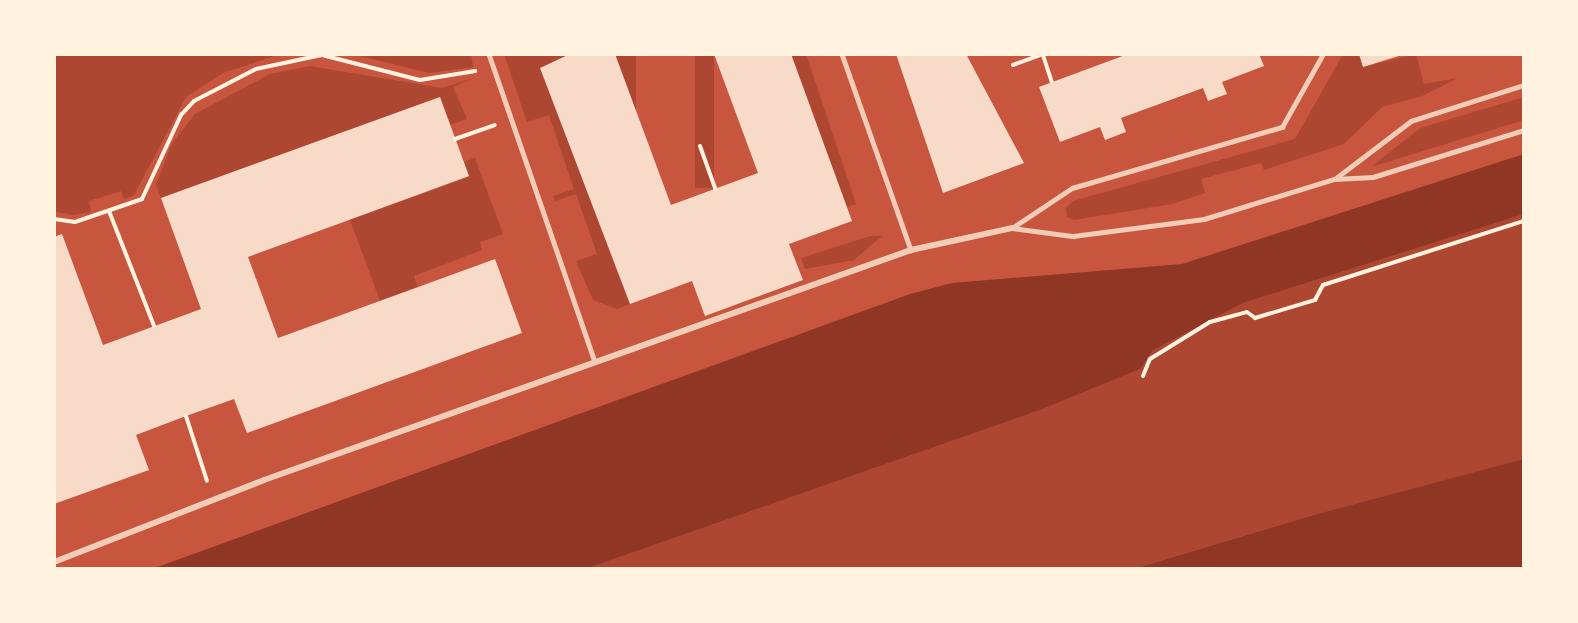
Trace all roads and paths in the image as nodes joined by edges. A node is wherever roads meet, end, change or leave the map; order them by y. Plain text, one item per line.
1 (489, 54) edge
2 (842, 54) edge
3 (1043, 54) edge
4 (1323, 54) edge
5 (1013, 65) dead end
6 (491, 66) junction
7 (1052, 82) dead end
8 (1524, 85) edge
9 (510, 120) junction
10 (1524, 130) edge
11 (455, 139) dead end
12 (700, 146) dead end
13 (1334, 179) junction
14 (715, 188) dead end
15 (109, 211) junction
16 (54, 219) edge
17 (1524, 222) edge
18 (1012, 228) junction
19 (911, 250) junction
20 (154, 326) dead end
21 (595, 361) junction
22 (1143, 376) dead end
23 (186, 416) dead end
24 (214, 499) junction
25 (54, 562) edge

1 - 6 lane
2 - 19 lane
3 - 5 path
3 - 7 path
4 - 18 lane
6 - 9 lane
6 - 15 path
8 - 13 lane
9 - 11 path
9 - 21 lane
10 - 13 lane
12 - 14 path
13 - 18 lane
15 - 16 path
15 - 20 path
17 - 22 path
18 - 19 street
19 - 21 street
21 - 24 street
23 - 24 path
24 - 25 street

